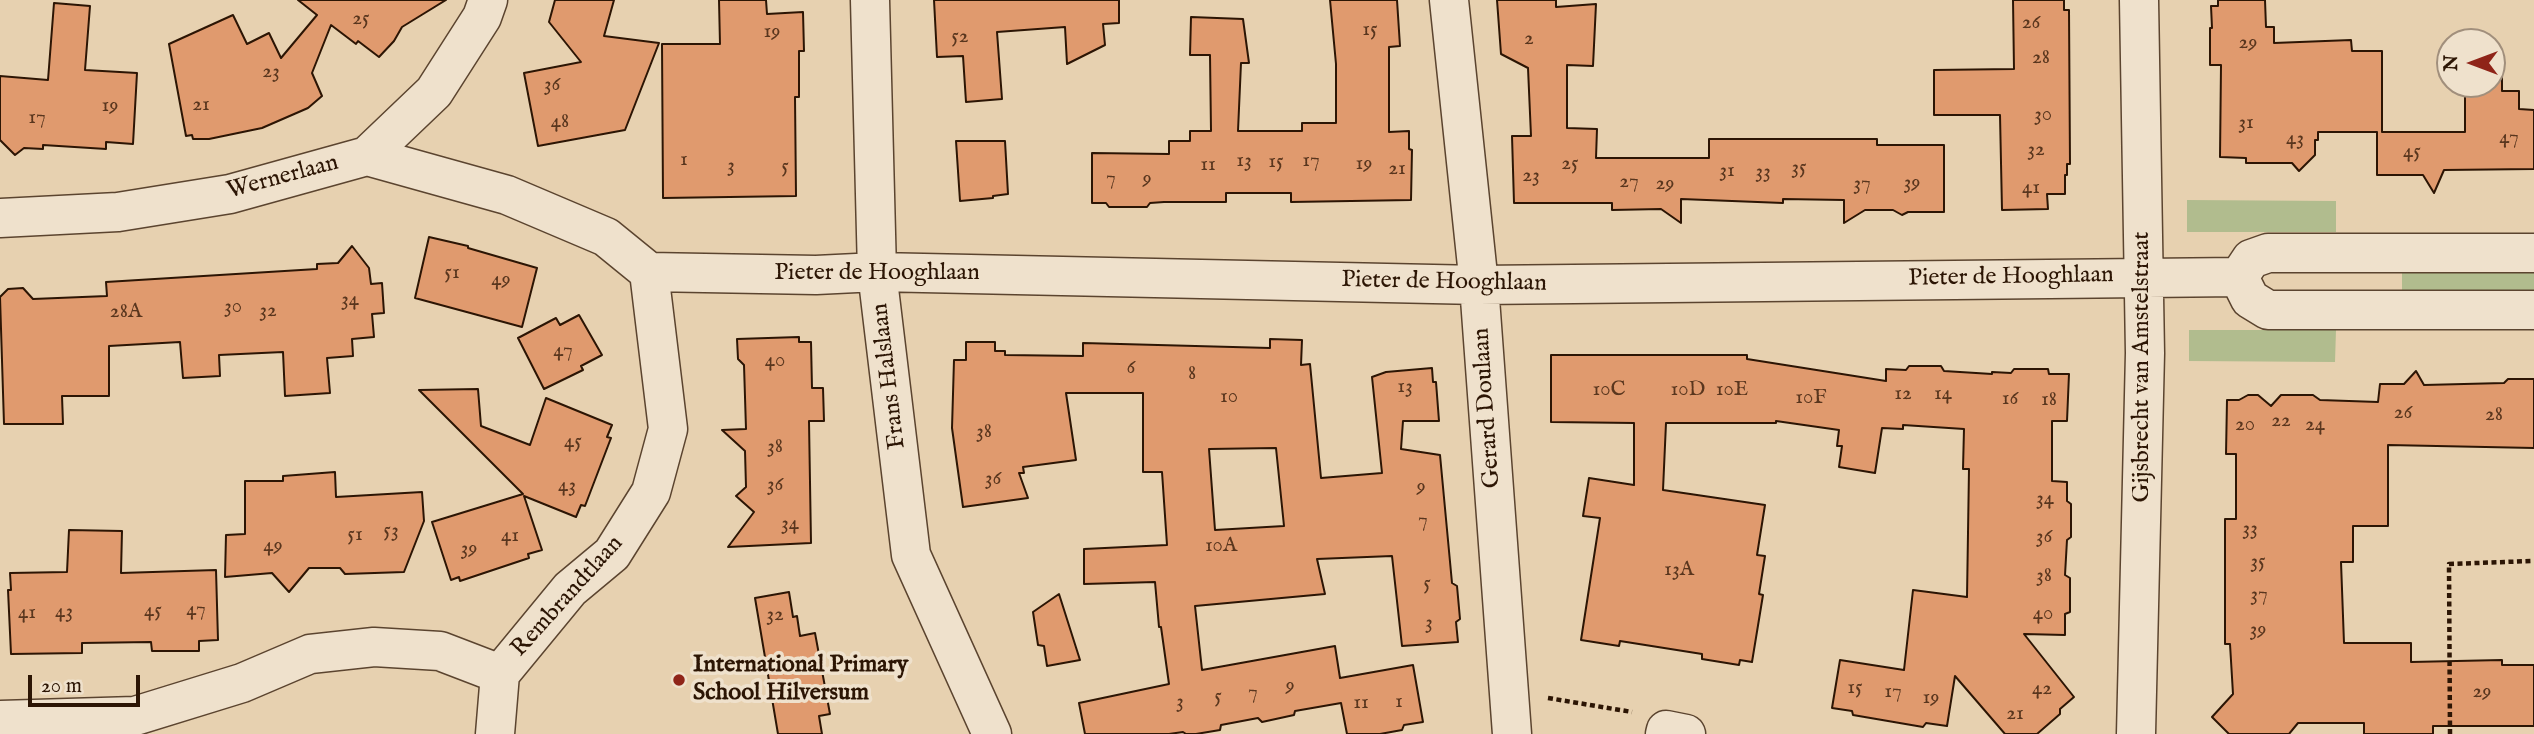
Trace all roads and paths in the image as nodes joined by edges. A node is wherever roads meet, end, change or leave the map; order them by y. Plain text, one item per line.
1 (488, 0) edge
2 (870, 0) edge
3 (1449, 0) edge
4 (2139, 0) edge
5 (367, 156) junction
6 (0, 218) edge
7 (2534, 253) edge
8 (649, 272) junction
9 (877, 272) junction
10 (2145, 276) junction
11 (2239, 276) junction
12 (1479, 285) junction
13 (2534, 310) edge
14 (2532, 561) dead end
15 (500, 674) junction
16 (1510, 692) junction
17 (0, 720) edge
18 (1672, 733) edge
19 (495, 734) edge
20 (992, 734) edge
21 (1512, 734) edge
22 (2136, 734) edge
23 (2450, 734) edge

1 - 5 street, Wernerlaan
2 - 9 street, Frans Halslaan
3 - 12 street, Gerard Doulaan
4 - 10 street, Gijsbrecht van Amstelstraat
5 - 6 street, Wernerlaan
5 - 8 street
7 - 11 street
8 - 9 street, Pieter de Hooghlaan
8 - 15 street, Rembrandtlaan
9 - 12 street, Pieter de Hooghlaan
9 - 20 street, Frans Halslaan
10 - 11 street, Pieter de Hooghlaan
10 - 12 street, Pieter de Hooghlaan
10 - 22 street, Gijsbrecht van Amstelstraat
11 - 13 street
12 - 16 street, Gerard Doulaan
14 - 23 path
15 - 17 street
15 - 19 street, Rembrandtlaan
16 - 18 path
16 - 21 street, Gerard Doulaan

